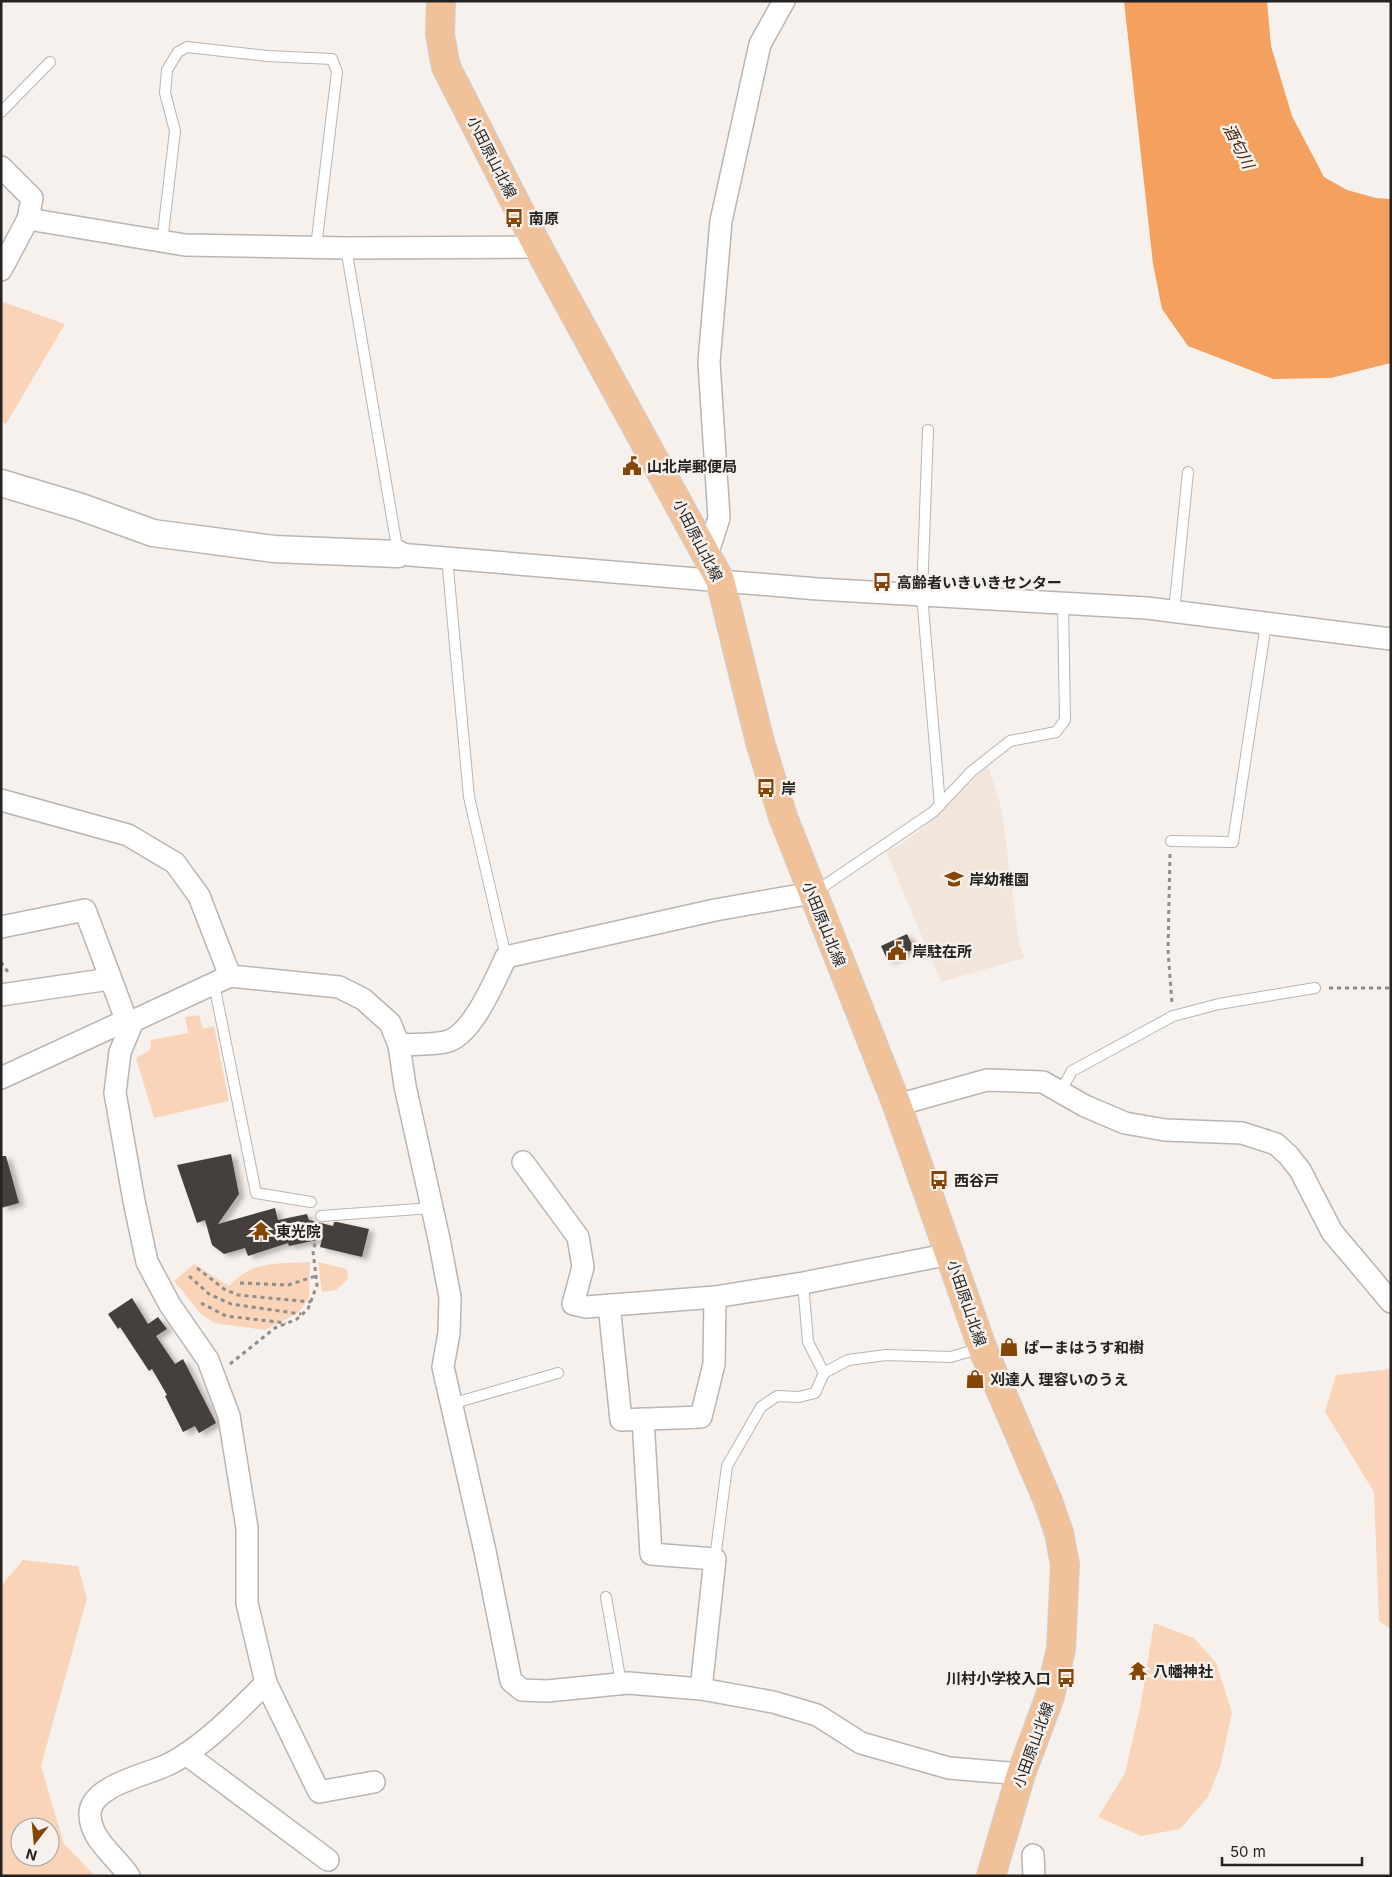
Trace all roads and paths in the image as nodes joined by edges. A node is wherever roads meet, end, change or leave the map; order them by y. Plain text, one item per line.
1 (441, 1) edge
2 (784, 1) edge
3 (50, 62) dead end
4 (1, 112) edge
5 (1, 167) edge
6 (28, 219) junction
7 (162, 242) junction
8 (316, 247) junction
9 (538, 247) junction
10 (346, 248) junction
11 (1, 270) edge
12 (928, 430) dead end
13 (1188, 472) dead end
14 (1, 483) edge
15 (398, 554) junction
16 (707, 555) junction
17 (447, 558) junction
18 (720, 580) junction
19 (922, 595) junction
20 (1063, 604) junction
21 (1174, 612) junction
22 (1266, 624) junction
23 (1391, 639) edge
24 (1, 800) edge
25 (940, 805) junction
26 (1171, 841) joint
27 (812, 894) junction
28 (1, 927) edge
29 (506, 957) junction
30 (110, 979) junction
31 (222, 980) junction
32 (1315, 988) joint
33 (1391, 988) edge
34 (1, 995) edge
35 (1173, 1016) junction
36 (130, 1021) junction
37 (399, 1045) junction
38 (1, 1078) edge
39 (1060, 1092) junction
40 (898, 1105) junction
41 (523, 1162) dead end
42 (311, 1202) dead end
43 (432, 1208) junction
44 (321, 1218) joint
45 (950, 1254) junction
46 (197, 1268) dead end
47 (189, 1276) dead end
48 (316, 1276) junction
49 (240, 1283) dead end
50 (803, 1283) junction
51 (715, 1297) junction
52 (201, 1302) dead end
53 (310, 1302) junction
54 (1391, 1302) edge
55 (609, 1305) junction
56 (302, 1314) junction
57 (286, 1323) junction
58 (982, 1347) junction
59 (558, 1373) dead end
60 (824, 1373) junction
61 (214, 1376) junction
62 (451, 1404) junction
63 (643, 1419) junction
64 (715, 1559) junction
65 (606, 1597) dead end
66 (266, 1683) junction
67 (621, 1683) junction
68 (701, 1689) junction
69 (186, 1754) junction
70 (1021, 1774) junction
71 (374, 1782) dead end
72 (328, 1860) dead end
73 (129, 1876) edge
74 (991, 1876) edge

1 - 9 main road, 小田原山北線
2 - 16 street
3 - 4 lane
5 - 6 street
6 - 7 street
6 - 11 street
7 - 8 street
7 - 8 lane
8 - 10 street
9 - 10 street
9 - 16 main road, 小田原山北線
10 - 15 lane
12 - 19 lane
13 - 21 lane
14 - 15 street
15 - 17 street
16 - 18 main road, 小田原山北線
17 - 18 street
17 - 29 lane
18 - 19 street
18 - 27 main road, 小田原山北線
19 - 20 street
19 - 25 lane
20 - 21 street
20 - 25 lane
21 - 22 street
22 - 23 street
22 - 26 lane
24 - 31 street
25 - 27 lane
26 - 35 path
27 - 29 street
27 - 40 main road, 小田原山北線
28 - 30 street
29 - 37 street
30 - 34 street
30 - 36 street
31 - 36 street
31 - 37 street
31 - 42 lane
32 - 33 path
32 - 35 lane
35 - 39 lane
36 - 38 street
36 - 61 street
37 - 43 street
39 - 40 street
39 - 54 street
40 - 45 main road, 小田原山北線
41 - 55 street
43 - 44 lane
43 - 62 street
44 - 48 path
45 - 50 street
45 - 58 main road, 小田原山北線
46 - 53 path
47 - 56 path
48 - 49 path
48 - 53 path
50 - 51 street
50 - 60 lane
51 - 55 street
51 - 63 street
52 - 57 path
53 - 56 path
55 - 63 street
56 - 57 path
57 - 61 path
58 - 60 lane
58 - 70 main road, 小田原山北線
59 - 62 lane
60 - 64 lane
61 - 66 street
62 - 67 street
63 - 64 street
64 - 68 street
65 - 67 lane
66 - 69 street
66 - 71 street
67 - 68 street
68 - 70 street
69 - 72 street
69 - 73 street
70 - 74 main road, 小田原山北線

